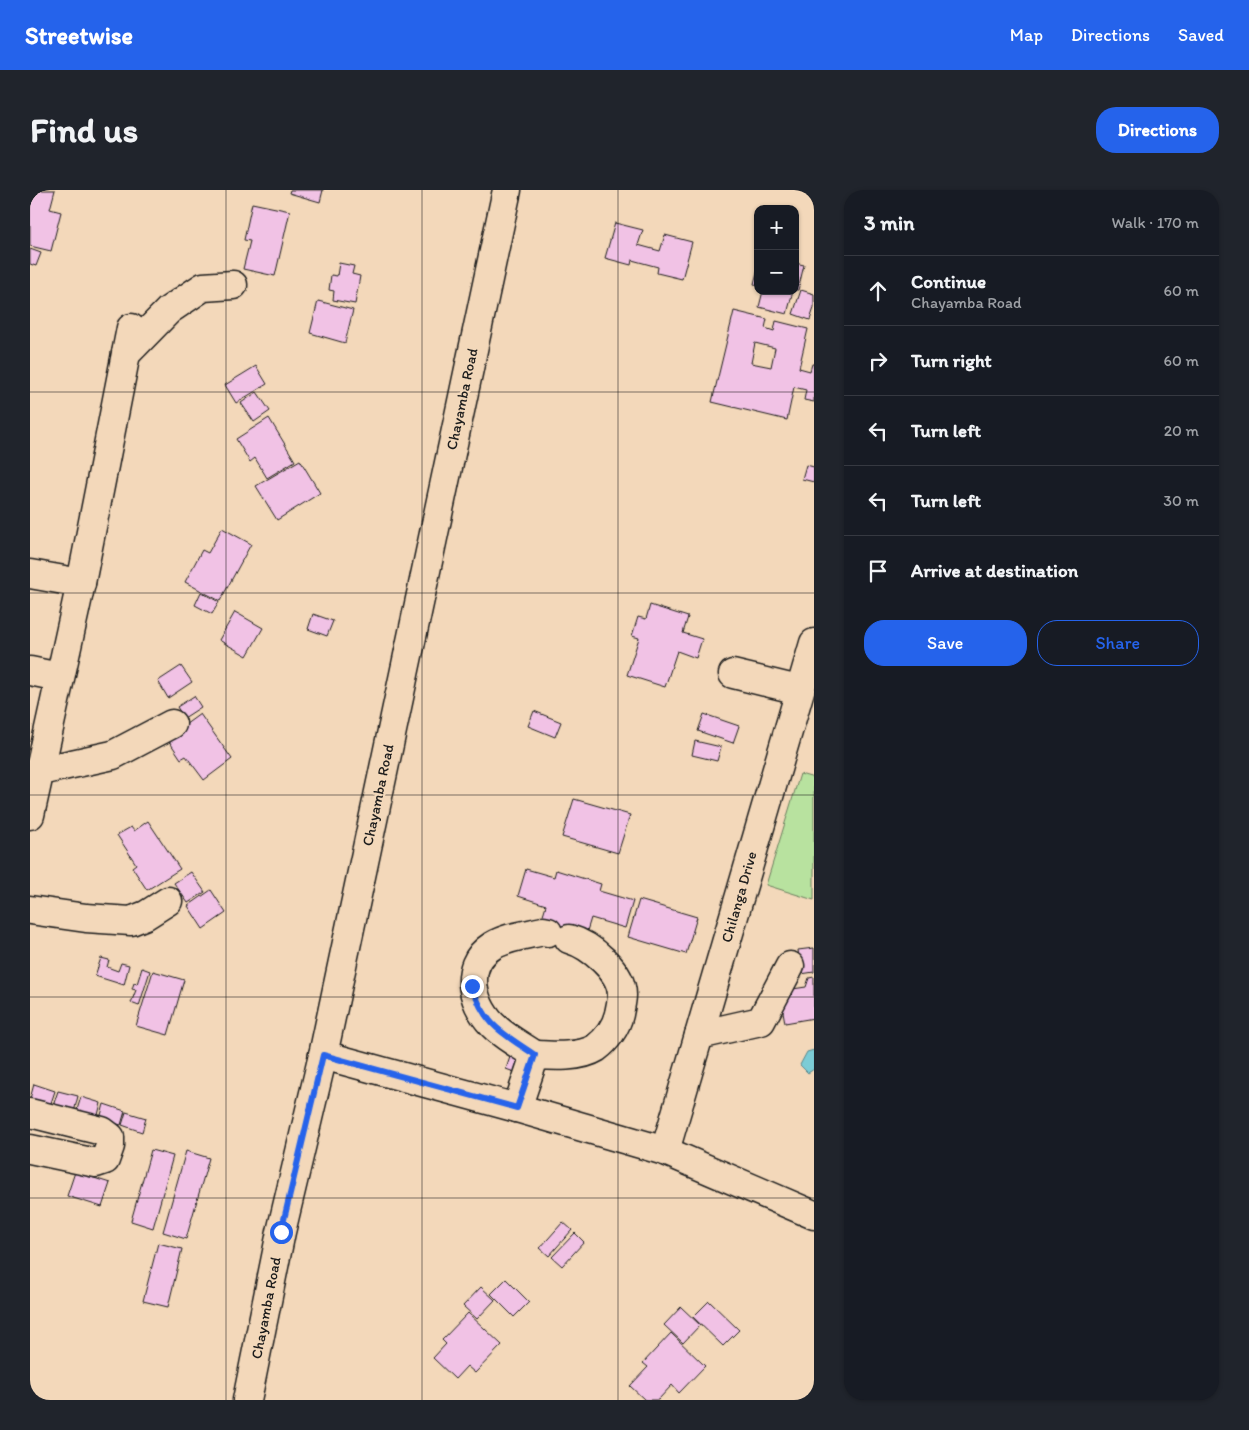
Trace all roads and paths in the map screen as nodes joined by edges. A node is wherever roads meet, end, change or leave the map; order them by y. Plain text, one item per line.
1 (507, 190) edge
2 (233, 285) dead end
3 (30, 574) edge
4 (81, 583) junction
5 (814, 644) edge
6 (30, 671) edge
7 (733, 674) dead end
8 (59, 678) junction
9 (799, 690) junction
10 (172, 724) dead end
11 (40, 771) junction
12 (30, 815) edge
13 (168, 901) dead end
14 (30, 910) edge
15 (790, 966) dead end
16 (700, 1035) junction
17 (323, 1055) junction
18 (535, 1055) junction
19 (517, 1108) junction
20 (30, 1113) edge
21 (30, 1149) edge
22 (665, 1151) junction
23 (814, 1215) edge
24 (247, 1400) edge

1 - 17 street, Chayamba Road
2 - 4 street
3 - 4 street
4 - 8 street
5 - 9 street, Chilanga Drive
6 - 8 street
7 - 9 street
8 - 11 street
9 - 16 street, Chilanga Drive
10 - 11 street
11 - 12 street
13 - 14 street
15 - 16 street
16 - 22 street, Chilanga Drive
17 - 19 street
17 - 24 street, Chayamba Road
18 - 18 street
18 - 19 street
19 - 22 street
20 - 21 street
22 - 23 street

